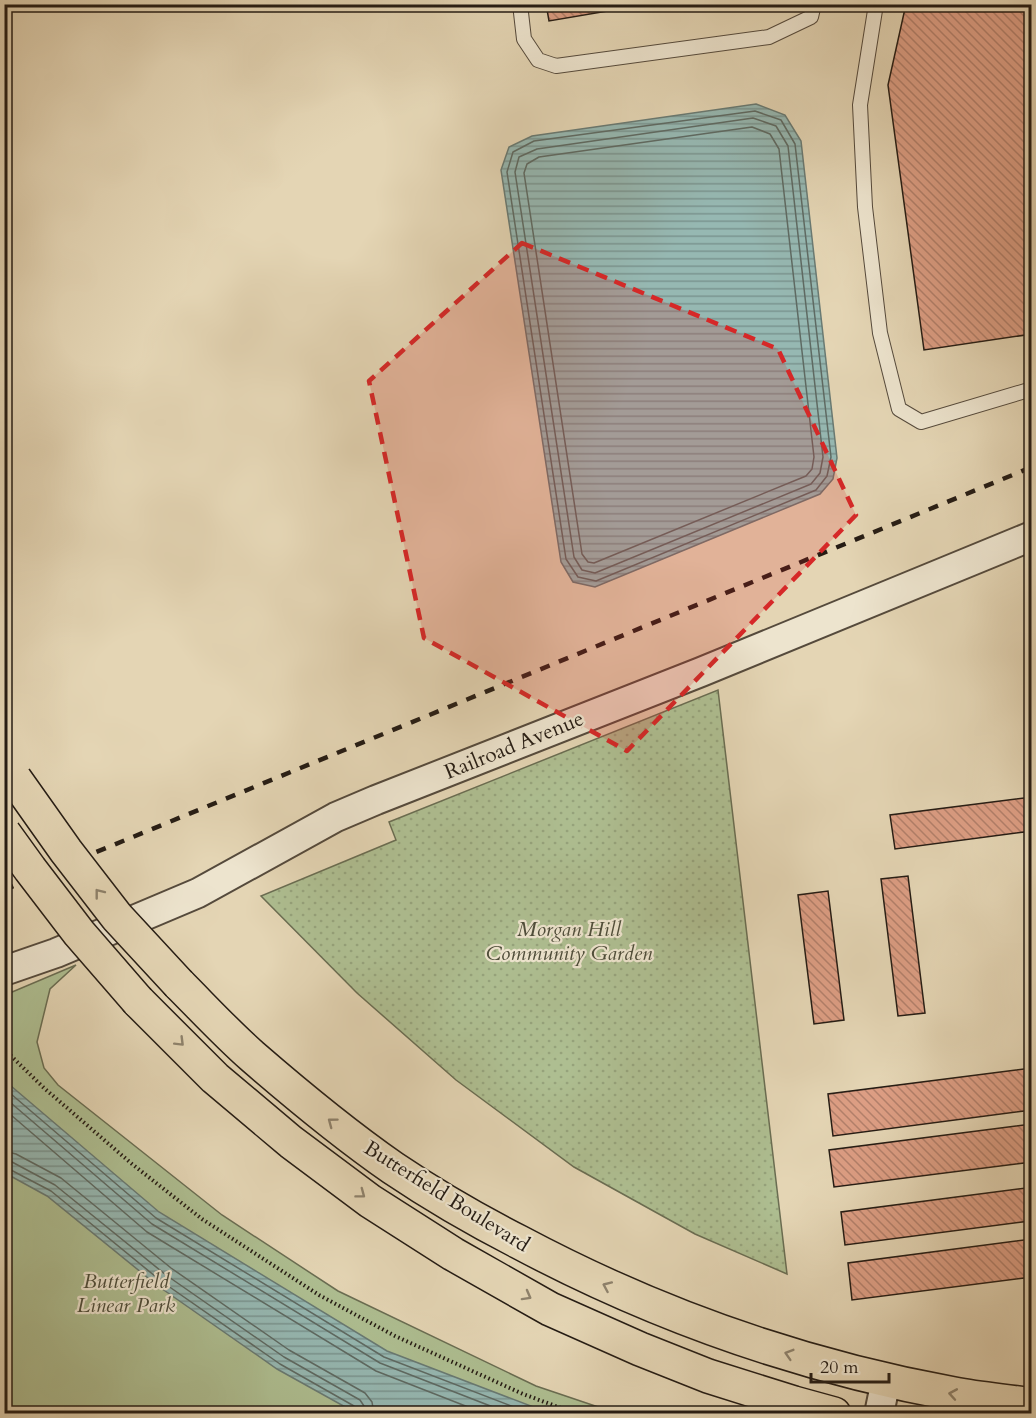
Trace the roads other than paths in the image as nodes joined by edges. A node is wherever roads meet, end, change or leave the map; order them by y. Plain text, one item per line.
1 (520, 4) edge
2 (814, 4) edge
3 (876, 4) edge
4 (1032, 389) edge
5 (1032, 536) edge
6 (10, 770) edge
7 (4, 833) edge
8 (4, 971) edge
9 (886, 1380) junction
10 (1032, 1405) edge
11 (834, 1413) edge
12 (879, 1413) edge

1 - 2 lane
3 - 4 lane
5 - 8 street, Railroad Avenue
9 -> 6 main road, Butterfield Boulevard, bridge
7 -> 11 main road, Butterfield Boulevard, bridge
10 -> 9 main road, Butterfield Boulevard
9 - 12 street

